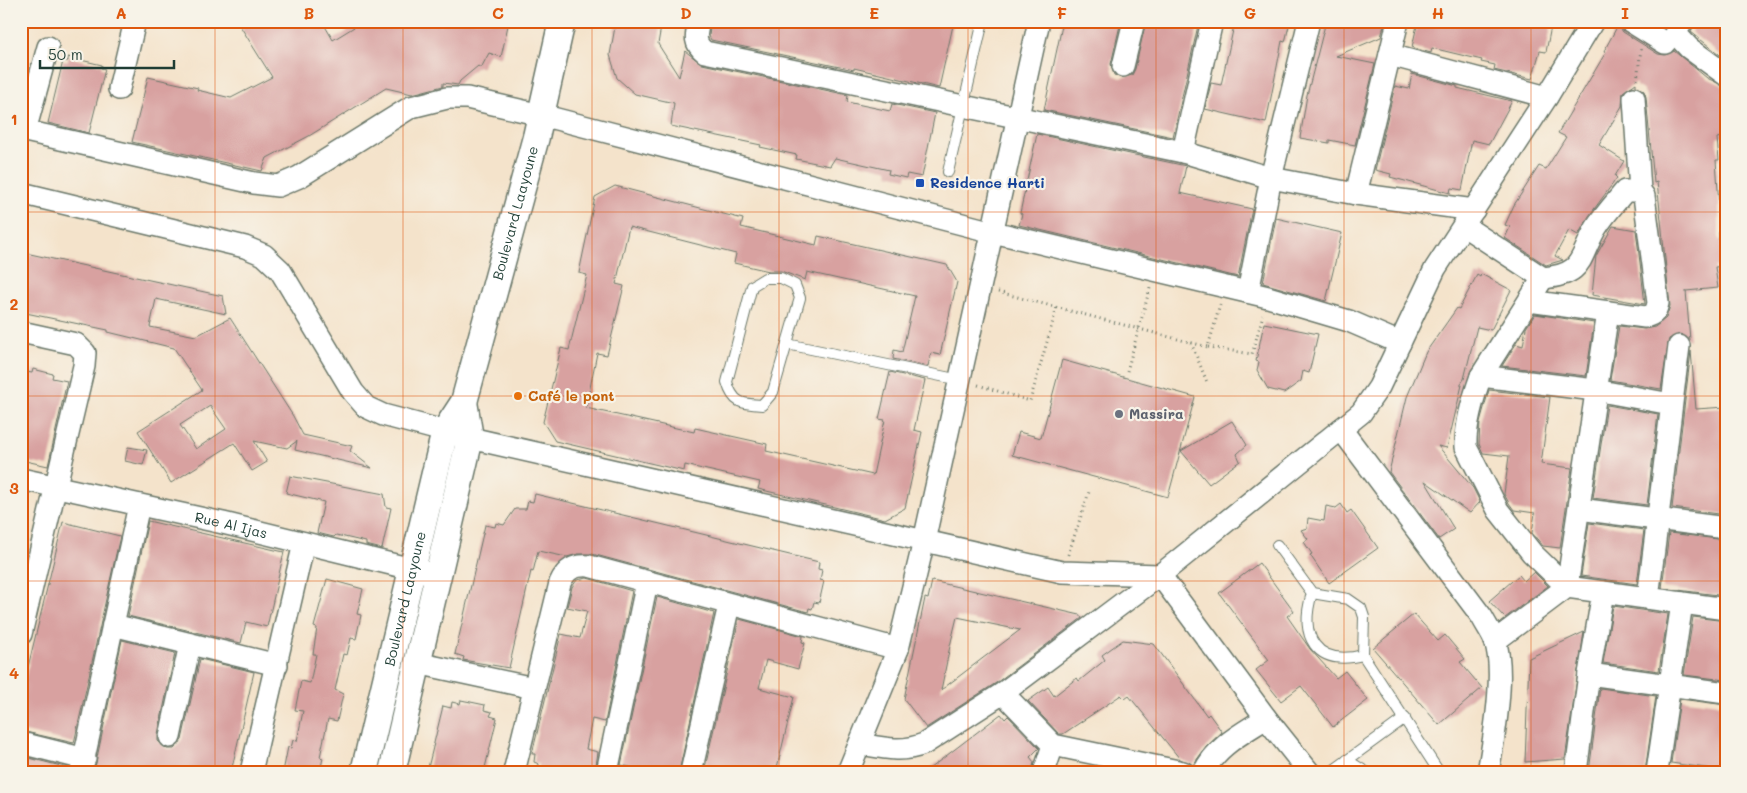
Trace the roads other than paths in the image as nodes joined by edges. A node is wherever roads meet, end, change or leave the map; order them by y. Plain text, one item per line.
1 (135, 21) edge
2 (562, 21) edge
3 (699, 21) edge
4 (982, 21) edge
5 (1039, 21) edge
6 (1134, 21) edge
7 (1212, 21) edge
8 (1309, 21) edge
9 (1398, 21) edge
10 (1593, 21) edge
11 (1683, 21) edge
12 (1637, 26) edge
13 (1665, 43) dead end
14 (48, 46) dead end
15 (1390, 55) junction
16 (1123, 66) dead end
17 (1726, 75) edge
18 (119, 89) dead end
19 (1547, 97) junction
20 (1634, 98) road end
21 (963, 106) junction
22 (541, 115) junction
23 (1018, 118) junction
24 (23, 131) edge
25 (1183, 152) junction
26 (948, 172) dead end
27 (1271, 178) junction
28 (21, 192) edge
29 (1640, 192) junction
30 (1356, 194) junction
31 (1469, 218) junction
32 (993, 232) junction
33 (1543, 278) junction
34 (1258, 294) junction
35 (1529, 301) junction
36 (1608, 312) junction
37 (21, 332) edge
38 (1400, 343) junction
39 (787, 344) junction
40 (1679, 346) dead end
41 (1481, 376) junction
42 (960, 380) junction
43 (1595, 390) junction
44 (464, 402) junction
45 (1670, 404) junction
46 (1341, 429) junction
47 (445, 431) junction
48 (470, 438) junction
49 (21, 479) edge
50 (55, 486) junction
51 (138, 504) junction
52 (1579, 508) junction
53 (1659, 518) junction
54 (1726, 528) edge
55 (924, 541) junction
56 (304, 543) junction
57 (1277, 544) dead end
58 (411, 570) junction
59 (1160, 575) junction
60 (438, 576) junction
61 (647, 582) junction
62 (1567, 587) junction
63 (1603, 592) junction
64 (1312, 593) junction
65 (1648, 598) junction
66 (1682, 603) junction
67 (729, 605) junction
68 (1726, 609) edge
69 (113, 625) junction
70 (21, 634) edge
71 (1495, 641) junction
72 (190, 644) junction
73 (898, 650) junction
74 (1363, 655) junction
75 (417, 663) junction
76 (277, 665) junction
77 (1589, 674) junction
78 (1668, 686) junction
79 (534, 688) junction
80 (1003, 693) junction
81 (1726, 693) edge
82 (1266, 718) junction
83 (1405, 718) junction
84 (170, 737) dead end
85 (21, 743) edge
86 (860, 744) junction
87 (1053, 745) junction
88 (1347, 760) junction
89 (83, 765) edge
90 (1490, 771) edge
91 (251, 772) edge
92 (364, 772) edge
93 (392, 772) edge
94 (514, 772) edge
95 (607, 772) edge
96 (691, 772) edge
97 (848, 772) edge
98 (1044, 772) edge
99 (1183, 772) edge
100 (1204, 772) edge
101 (1309, 772) edge
102 (1331, 772) edge
103 (1366, 772) edge
104 (1439, 772) edge
105 (1576, 772) edge
106 (1657, 772) edge

1 - 18 street
2 - 22 street, Boulevard Laayoune
3 - 21 street
4 - 21 lane
5 - 23 street
6 - 16 street
7 - 25 street
8 - 27 street
9 - 15 street
10 - 19 street
11 - 17 street
12 - 13 street
14 - 24 street
15 - 19 street
15 - 30 street
19 - 31 street
20 - 29 street
21 - 23 street
21 - 26 lane
22 - 24 street
22 - 32 street
22 - 44 street, Boulevard Laayoune
23 - 25 street
23 - 32 street
25 - 27 street
27 - 30 street
27 - 34 street
28 - 47 street
29 - 33 street
29 - 36 street
30 - 31 street
31 - 33 street
31 - 38 street
32 - 34 street
32 - 42 street
33 - 35 street
34 - 38 street
35 - 36 street
35 - 41 street
36 - 43 street
37 - 50 street
38 - 46 street
39 - 39 lane
39 - 42 lane
40 - 45 street
41 - 43 street
41 - 62 street
42 - 55 street
43 - 45 street
43 - 52 street
44 - 47 street, Boulevard Laayoune
44 - 48 street, Boulevard Laayoune
45 - 53 street
46 - 59 street
46 - 71 street
47 - 48 street
47 - 58 street, Boulevard Laayoune
48 - 55 street
48 - 60 street, Boulevard Laayoune
49 - 50 street, Rue Al Ijas
50 - 51 street, Rue Al Ijas
50 - 70 street
51 - 56 street, Rue Al Ijas
51 - 69 street
52 - 53 street
52 - 62 street
53 - 54 street
53 - 65 street
55 - 59 street
55 - 73 street
56 - 58 street, Rue Al Ijas
56 - 76 street
57 - 64 lane
58 - 60 street, Rue Al Ijas
58 - 92 street, Boulevard Laayoune
59 - 80 street
59 - 82 street
60 - 75 street, Boulevard Laayoune
61 - 67 street
61 - 79 street
61 - 95 street
62 - 63 street
62 - 71 street
63 - 65 street
63 - 77 street
64 - 74 lane
64 - 74 lane
65 - 66 street
66 - 68 street
66 - 78 street
67 - 73 street
67 - 96 street
69 - 72 street
69 - 89 street
71 - 90 street
72 - 76 street
72 - 84 street
73 - 86 street
74 - 83 lane
75 - 79 street
75 - 93 street, Boulevard Laayoune
76 - 91 street
77 - 78 street
77 - 105 street
78 - 81 street
78 - 106 street
79 - 94 street
80 - 86 street
80 - 87 street
82 - 100 street
82 - 101 street
83 - 88 lane
83 - 104 lane
85 - 89 street
86 - 97 street
87 - 98 street
87 - 99 street
88 - 102 lane
88 - 103 lane

